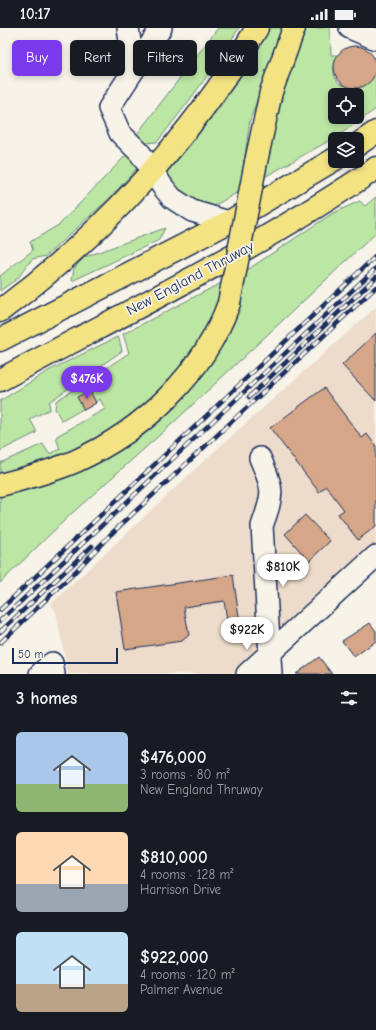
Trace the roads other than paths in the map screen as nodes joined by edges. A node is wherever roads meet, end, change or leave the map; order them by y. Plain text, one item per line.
1 (128, 28) edge
2 (161, 28) edge
3 (256, 28) edge
4 (294, 28) edge
5 (350, 28) edge
6 (376, 39) edge
7 (153, 40) edge
8 (133, 62) edge
9 (133, 71) edge
10 (376, 132) edge
11 (364, 140) edge
12 (328, 163) edge
13 (376, 168) edge
14 (152, 171) junction
15 (229, 222) junction
16 (0, 311) edge
17 (0, 340) edge
18 (0, 380) edge
19 (260, 458) dead end
20 (0, 485) edge
21 (376, 556) edge
22 (270, 653) junction
23 (40, 674) edge
24 (54, 674) edge
25 (247, 674) edge
26 (271, 674) edge

1 - 8 street
2 - 7 street
3 - 14 highway
4 - 20 highway, bridge
5 - 6 street
9 - 14 street
10 - 11 highway
12 - 15 highway, New England Thruway
13 - 18 highway, New England Thruway
14 - 15 street
14 - 16 highway
15 - 17 highway, New England Thruway
19 - 22 street
21 - 22 street
22 - 25 street
22 - 26 street
23 - 24 street

